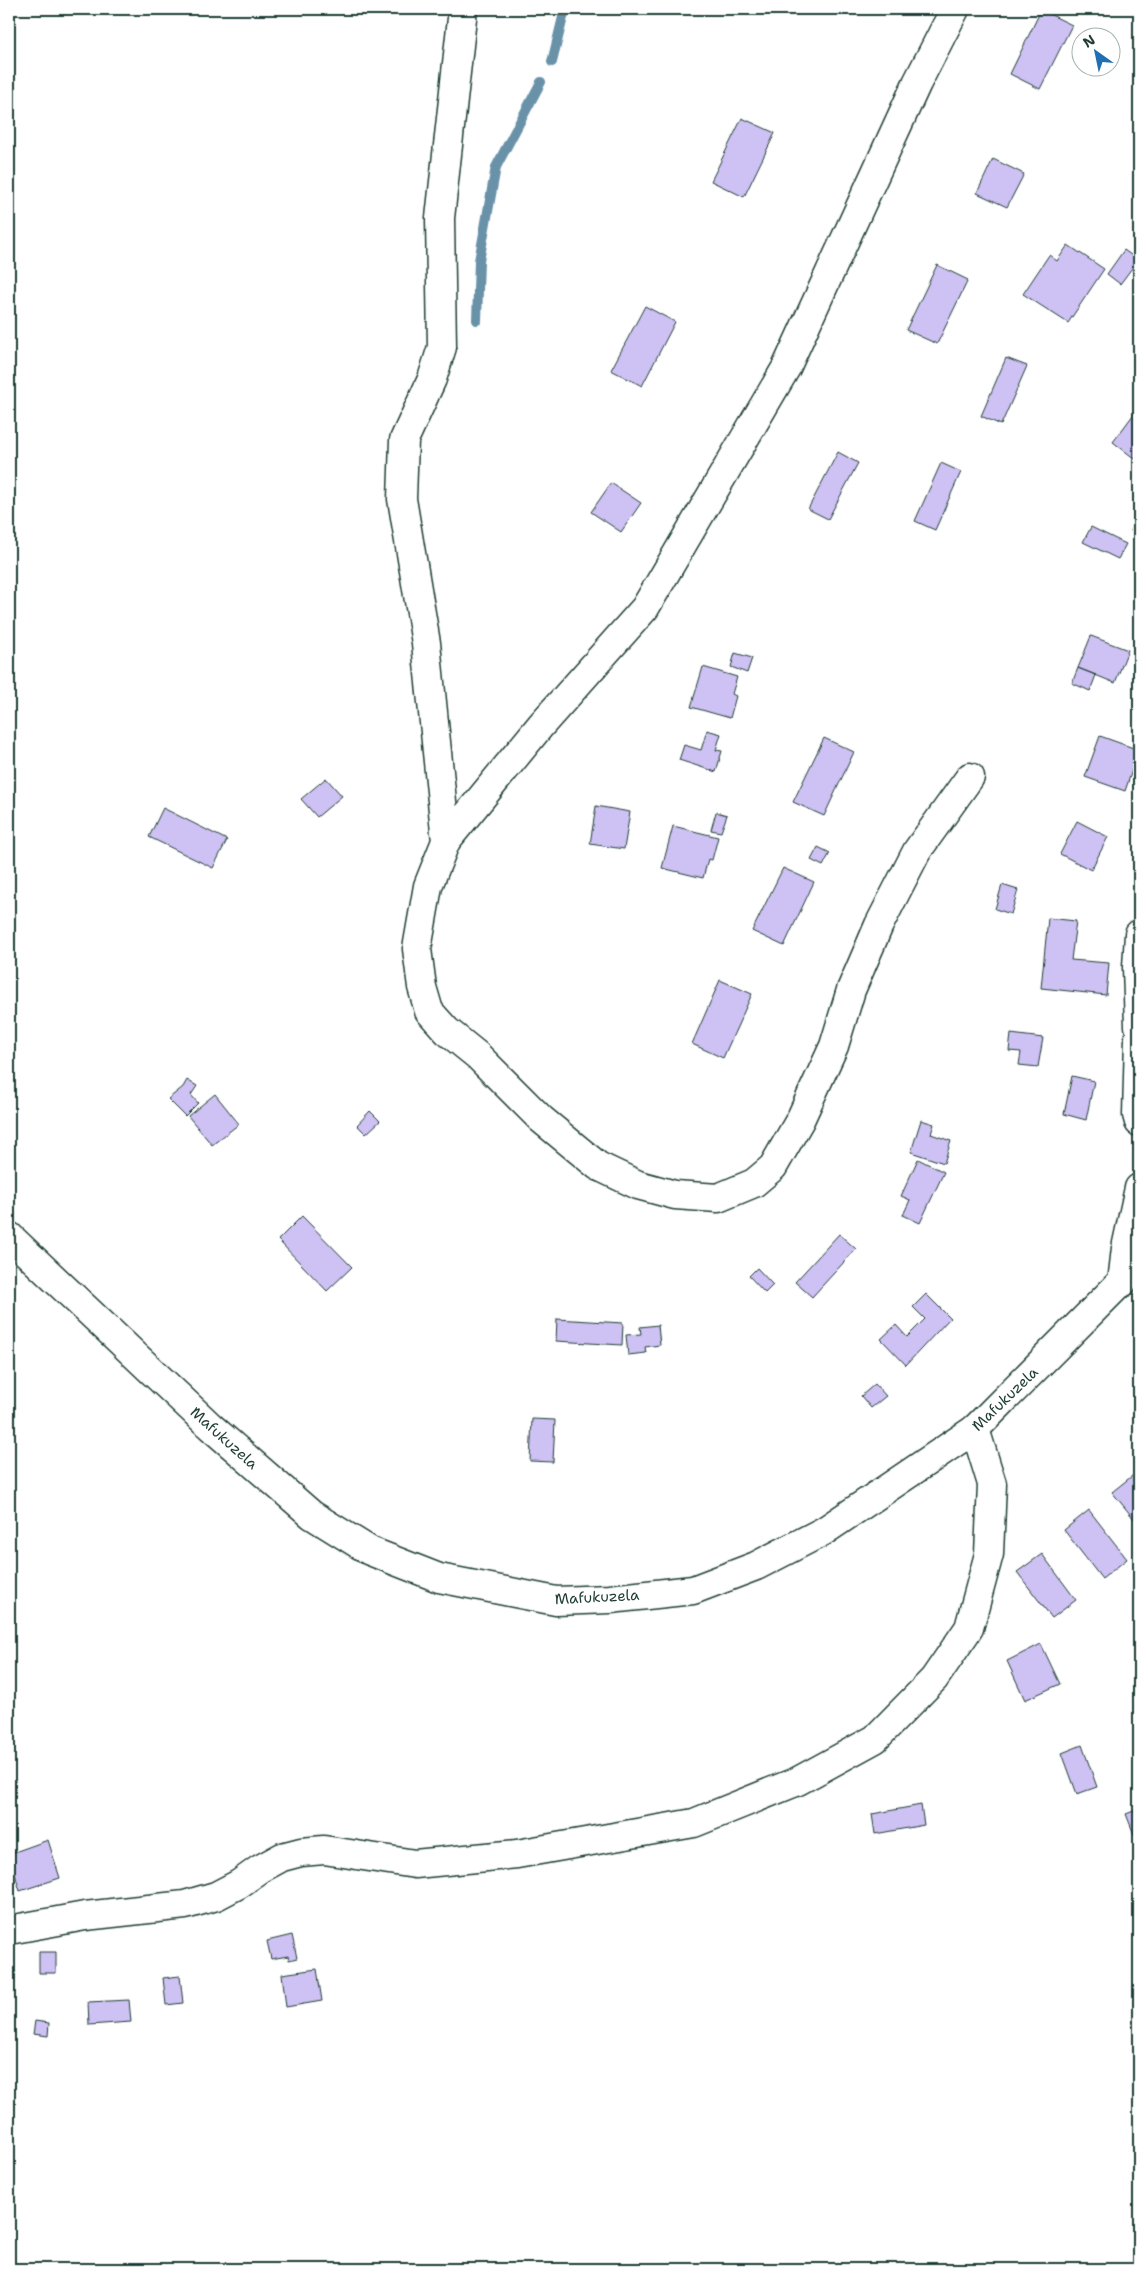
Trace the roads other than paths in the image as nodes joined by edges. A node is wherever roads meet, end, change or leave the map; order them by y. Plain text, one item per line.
1 (463, 9) edge
2 (955, 9) edge
3 (970, 777) dead end
4 (446, 841) junction
5 (1139, 934) edge
6 (1139, 1026) edge
7 (1139, 1038) edge
8 (1139, 1122) edge
9 (1139, 1188) edge
10 (9, 1236) edge
11 (1131, 1273) edge
12 (975, 1429) junction
13 (9, 1930) edge

1 - 4 street
2 - 4 street
3 - 4 street
5 - 6 street
7 - 8 street
9 - 11 street
10 - 12 street, Mafukuzela
11 - 12 street, Mafukuzela
12 - 13 street

